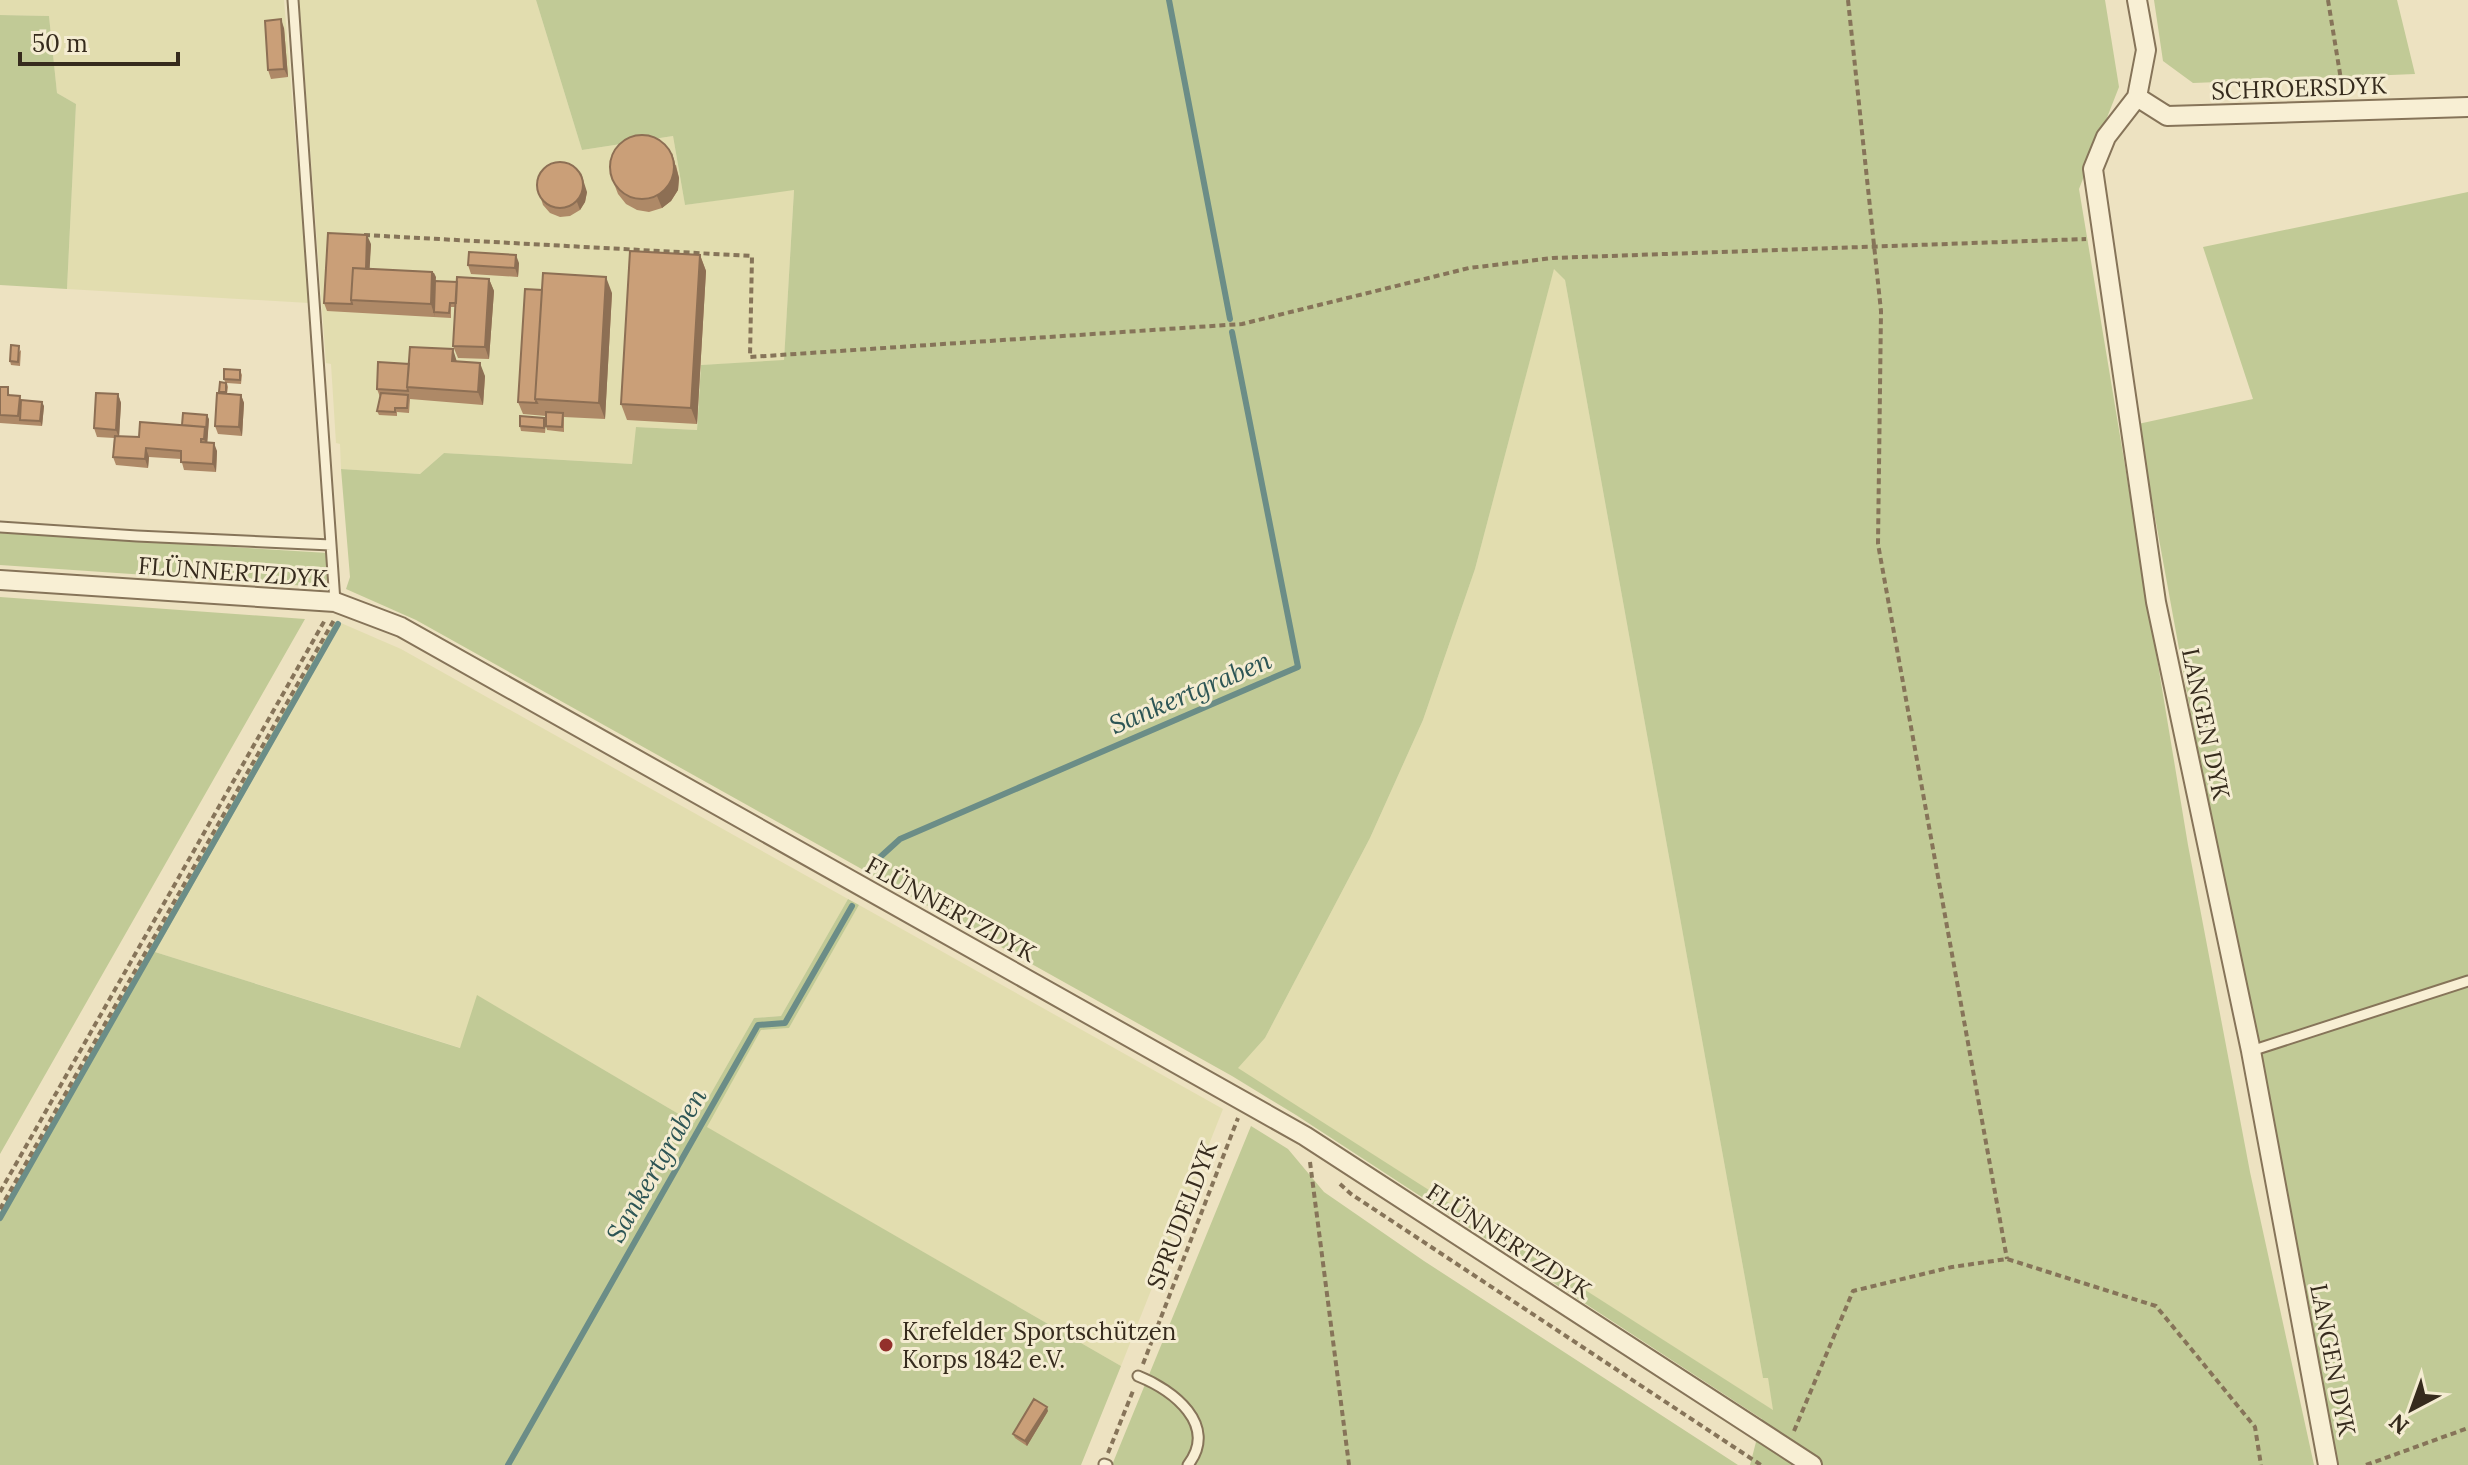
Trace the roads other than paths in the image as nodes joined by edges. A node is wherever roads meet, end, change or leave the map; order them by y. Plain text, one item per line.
1 (293, 0) edge
2 (2137, 0) edge
3 (2137, 97) junction
4 (2468, 107) edge
5 (0, 527) edge
6 (331, 545) junction
7 (0, 580) edge
8 (335, 602) junction
9 (2468, 981) edge
10 (2251, 1051) junction
11 (1138, 1376) road end
12 (1188, 1465) edge
13 (1812, 1465) edge
14 (2328, 1465) edge

1 - 6 lane
2 - 3 street, LANGEN DYK
3 - 4 street, SCHROERSDYK
3 - 10 street, LANGEN DYK
5 - 6 lane
6 - 8 lane
7 - 8 street, FLÜNNERTZDYK
8 - 13 street, FLÜNNERTZDYK
9 - 10 lane
10 - 14 street, LANGEN DYK
11 - 12 lane

